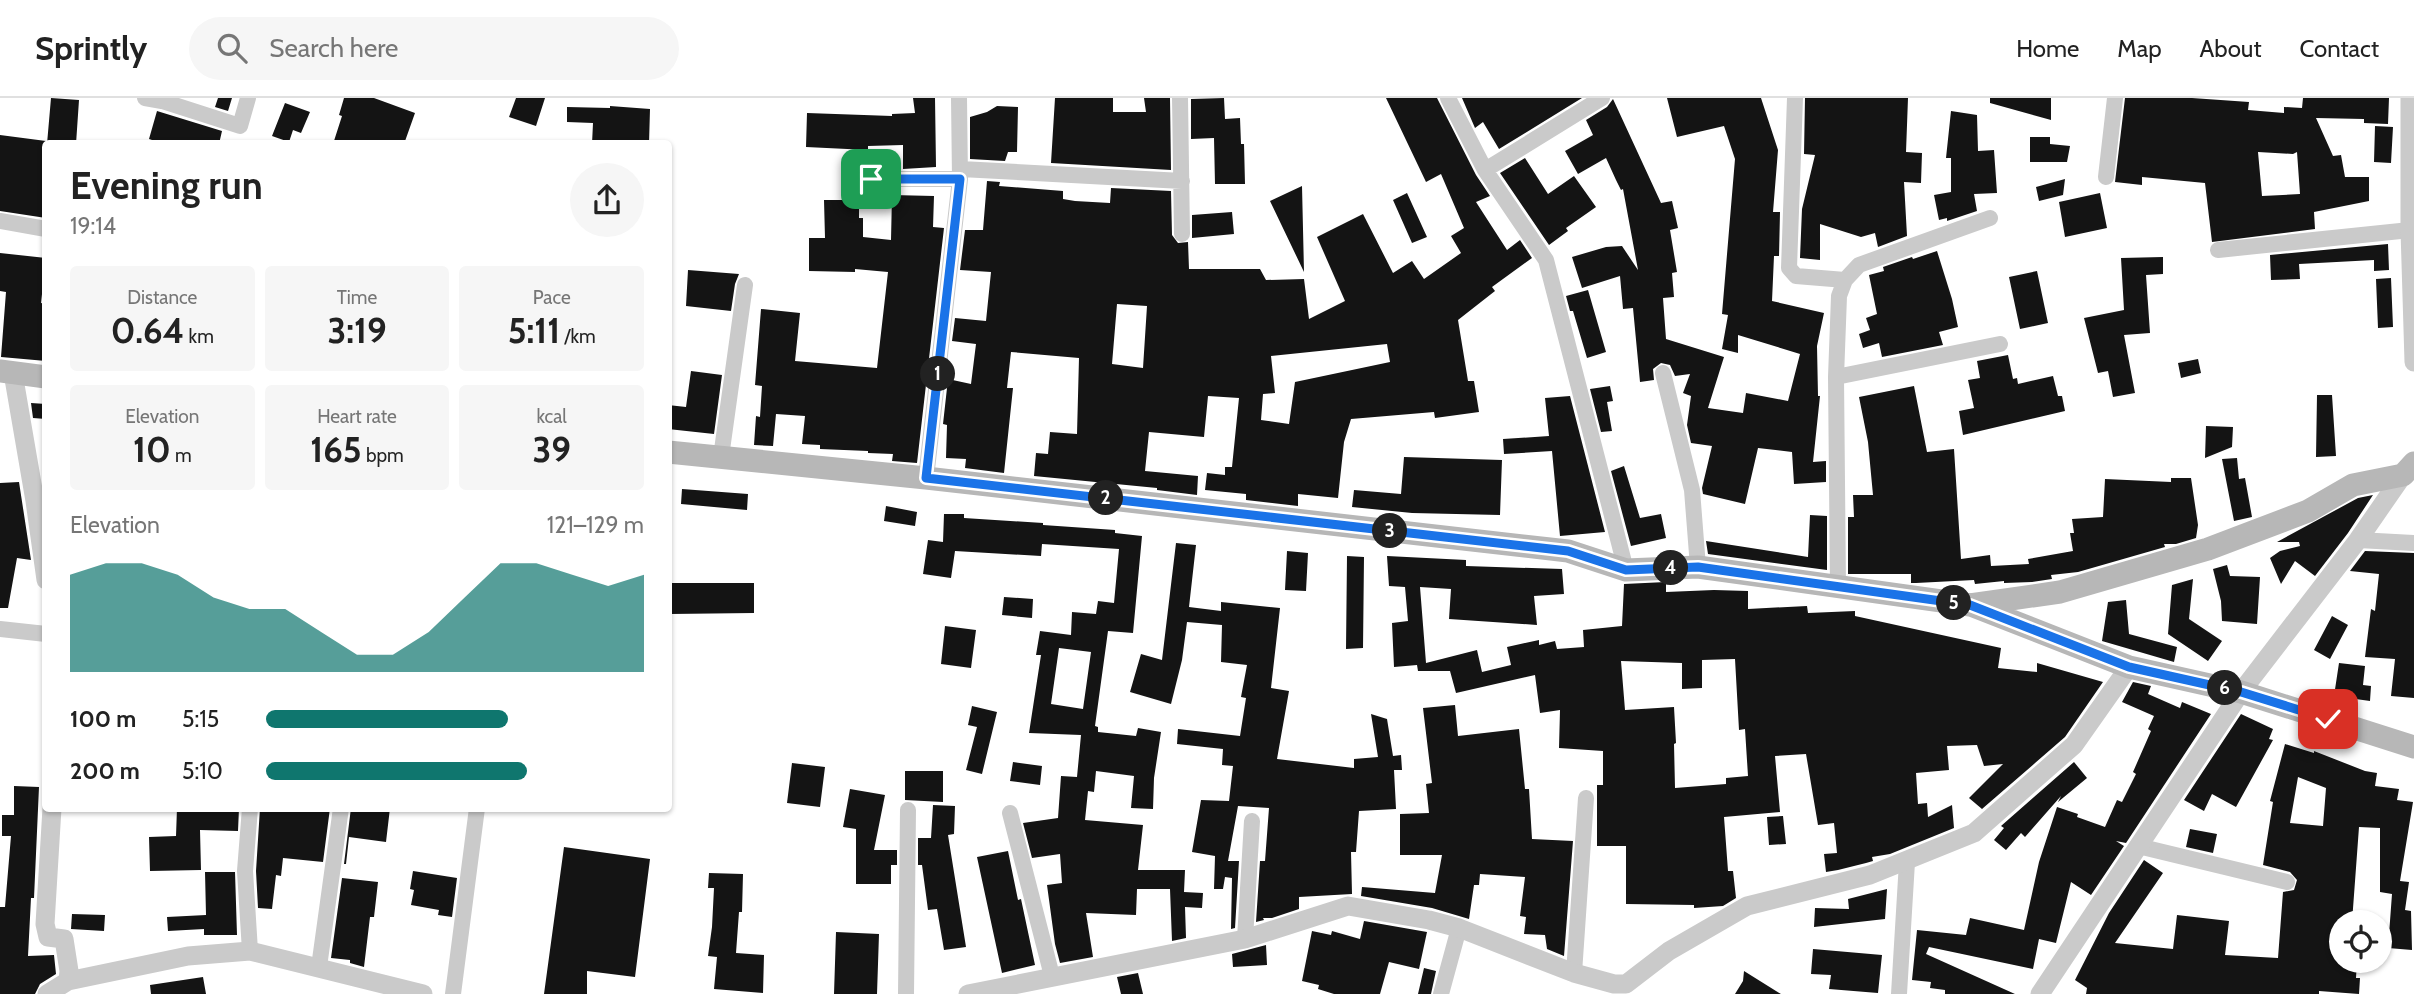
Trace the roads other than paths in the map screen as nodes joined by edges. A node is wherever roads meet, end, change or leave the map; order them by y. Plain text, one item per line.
1 (145, 98) edge
2 (248, 98) edge
3 (959, 98) edge
4 (1180, 98) edge
5 (1448, 98) edge
6 (1602, 98) edge
7 (1794, 98) edge
8 (2115, 98) edge
9 (2410, 98) edge
10 (1485, 170) junction
11 (960, 174) junction
12 (2106, 177) dead end
13 (871, 179) dead end
14 (1182, 181) junction
15 (1990, 218) dead end
16 (0, 221) edge
17 (42, 228) edge
18 (2410, 230) junction
19 (1182, 234) dead end
20 (2218, 250) dead end
21 (1845, 280) junction
22 (745, 285) dead end
23 (2000, 344) dead end
24 (2414, 362) edge
25 (6, 372) edge
26 (1664, 373) dead end
27 (42, 376) edge
28 (1836, 377) junction
29 (672, 452) edge
30 (721, 457) junction
31 (2409, 469) edge
32 (926, 478) junction
33 (2358, 540) junction
34 (2414, 543) edge
35 (42, 551) edge
36 (1698, 567) junction
37 (1626, 570) junction
38 (1838, 587) junction
39 (1970, 605) junction
40 (0, 629) edge
41 (42, 634) edge
42 (2129, 667) junction
43 (2241, 692) junction
44 (2414, 747) edge
45 (1586, 798) dead end
46 (908, 810) dead end
47 (52, 812) edge
48 (250, 812) edge
49 (340, 812) edge
50 (476, 812) edge
51 (1010, 813) dead end
52 (1252, 821) dead end
53 (2138, 846) junction
54 (1907, 862) junction
55 (2287, 882) dead end
56 (1459, 928) junction
57 (1245, 939) junction
58 (250, 951) junction
59 (319, 967) junction
60 (1574, 973) junction
61 (1052, 976) junction
62 (68, 981) junction
63 (1624, 989) edge
64 (47, 994) edge
65 (423, 994) edge
66 (453, 994) edge
67 (906, 994) edge
68 (968, 994) edge
69 (1441, 994) edge
70 (1899, 994) edge
71 (2040, 994) edge

1 - 2 street
3 - 11 street
4 - 14 street
5 - 10 street
6 - 10 street
7 - 21 street
8 - 12 street
9 - 18 street
10 - 37 street
11 - 13 street
11 - 14 street
11 - 32 street
14 - 19 street
15 - 21 street
16 - 17 street
18 - 20 street
18 - 24 street
21 - 28 street
22 - 30 street
23 - 28 street
25 - 27 main road
25 - 35 street
26 - 36 street
28 - 38 street
29 - 30 main road
30 - 32 main road
31 - 33 street
31 - 39 main road
32 - 37 main road
33 - 34 street
33 - 43 street
36 - 37 main road
36 - 38 main road
38 - 39 main road
39 - 42 main road
40 - 41 street
42 - 43 main road
42 - 54 street
43 - 44 main road
43 - 53 street
45 - 60 street
46 - 67 street
47 - 62 street
48 - 58 street
49 - 59 street
50 - 66 street
51 - 61 street
52 - 57 street
53 - 55 street
53 - 71 street
54 - 63 street
54 - 70 street
56 - 57 street
56 - 60 street
56 - 69 street
57 - 61 street
58 - 59 street
58 - 62 street
59 - 65 street
60 - 63 street
61 - 68 street
62 - 64 street

